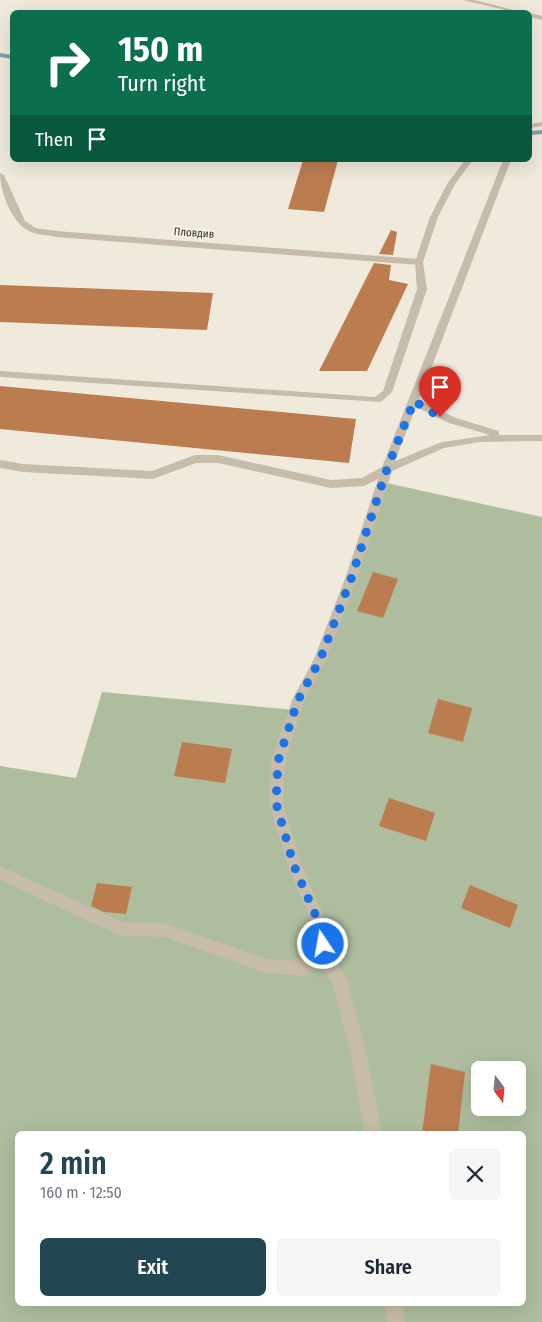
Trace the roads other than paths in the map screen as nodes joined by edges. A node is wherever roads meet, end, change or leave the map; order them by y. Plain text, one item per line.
1 (466, 0) edge
2 (511, 10) edge
3 (468, 162) edge
4 (506, 162) edge
5 (0, 175) edge
6 (419, 262) junction
7 (0, 374) edge
8 (414, 401) junction
9 (512, 437) junction
10 (542, 438) edge
11 (0, 464) edge
12 (387, 469) junction
13 (0, 873) edge
14 (322, 955) junction
15 (373, 1131) edge
16 (394, 1306) edge
17 (396, 1322) edge

1 - 2 street
3 - 6 street
4 - 8 street
5 - 6 street, Пловдив
6 - 7 street
8 - 9 street
8 - 12 street
9 - 10 street
9 - 12 street
11 - 12 street
12 - 14 street
13 - 14 street
14 - 15 street
16 - 17 street

